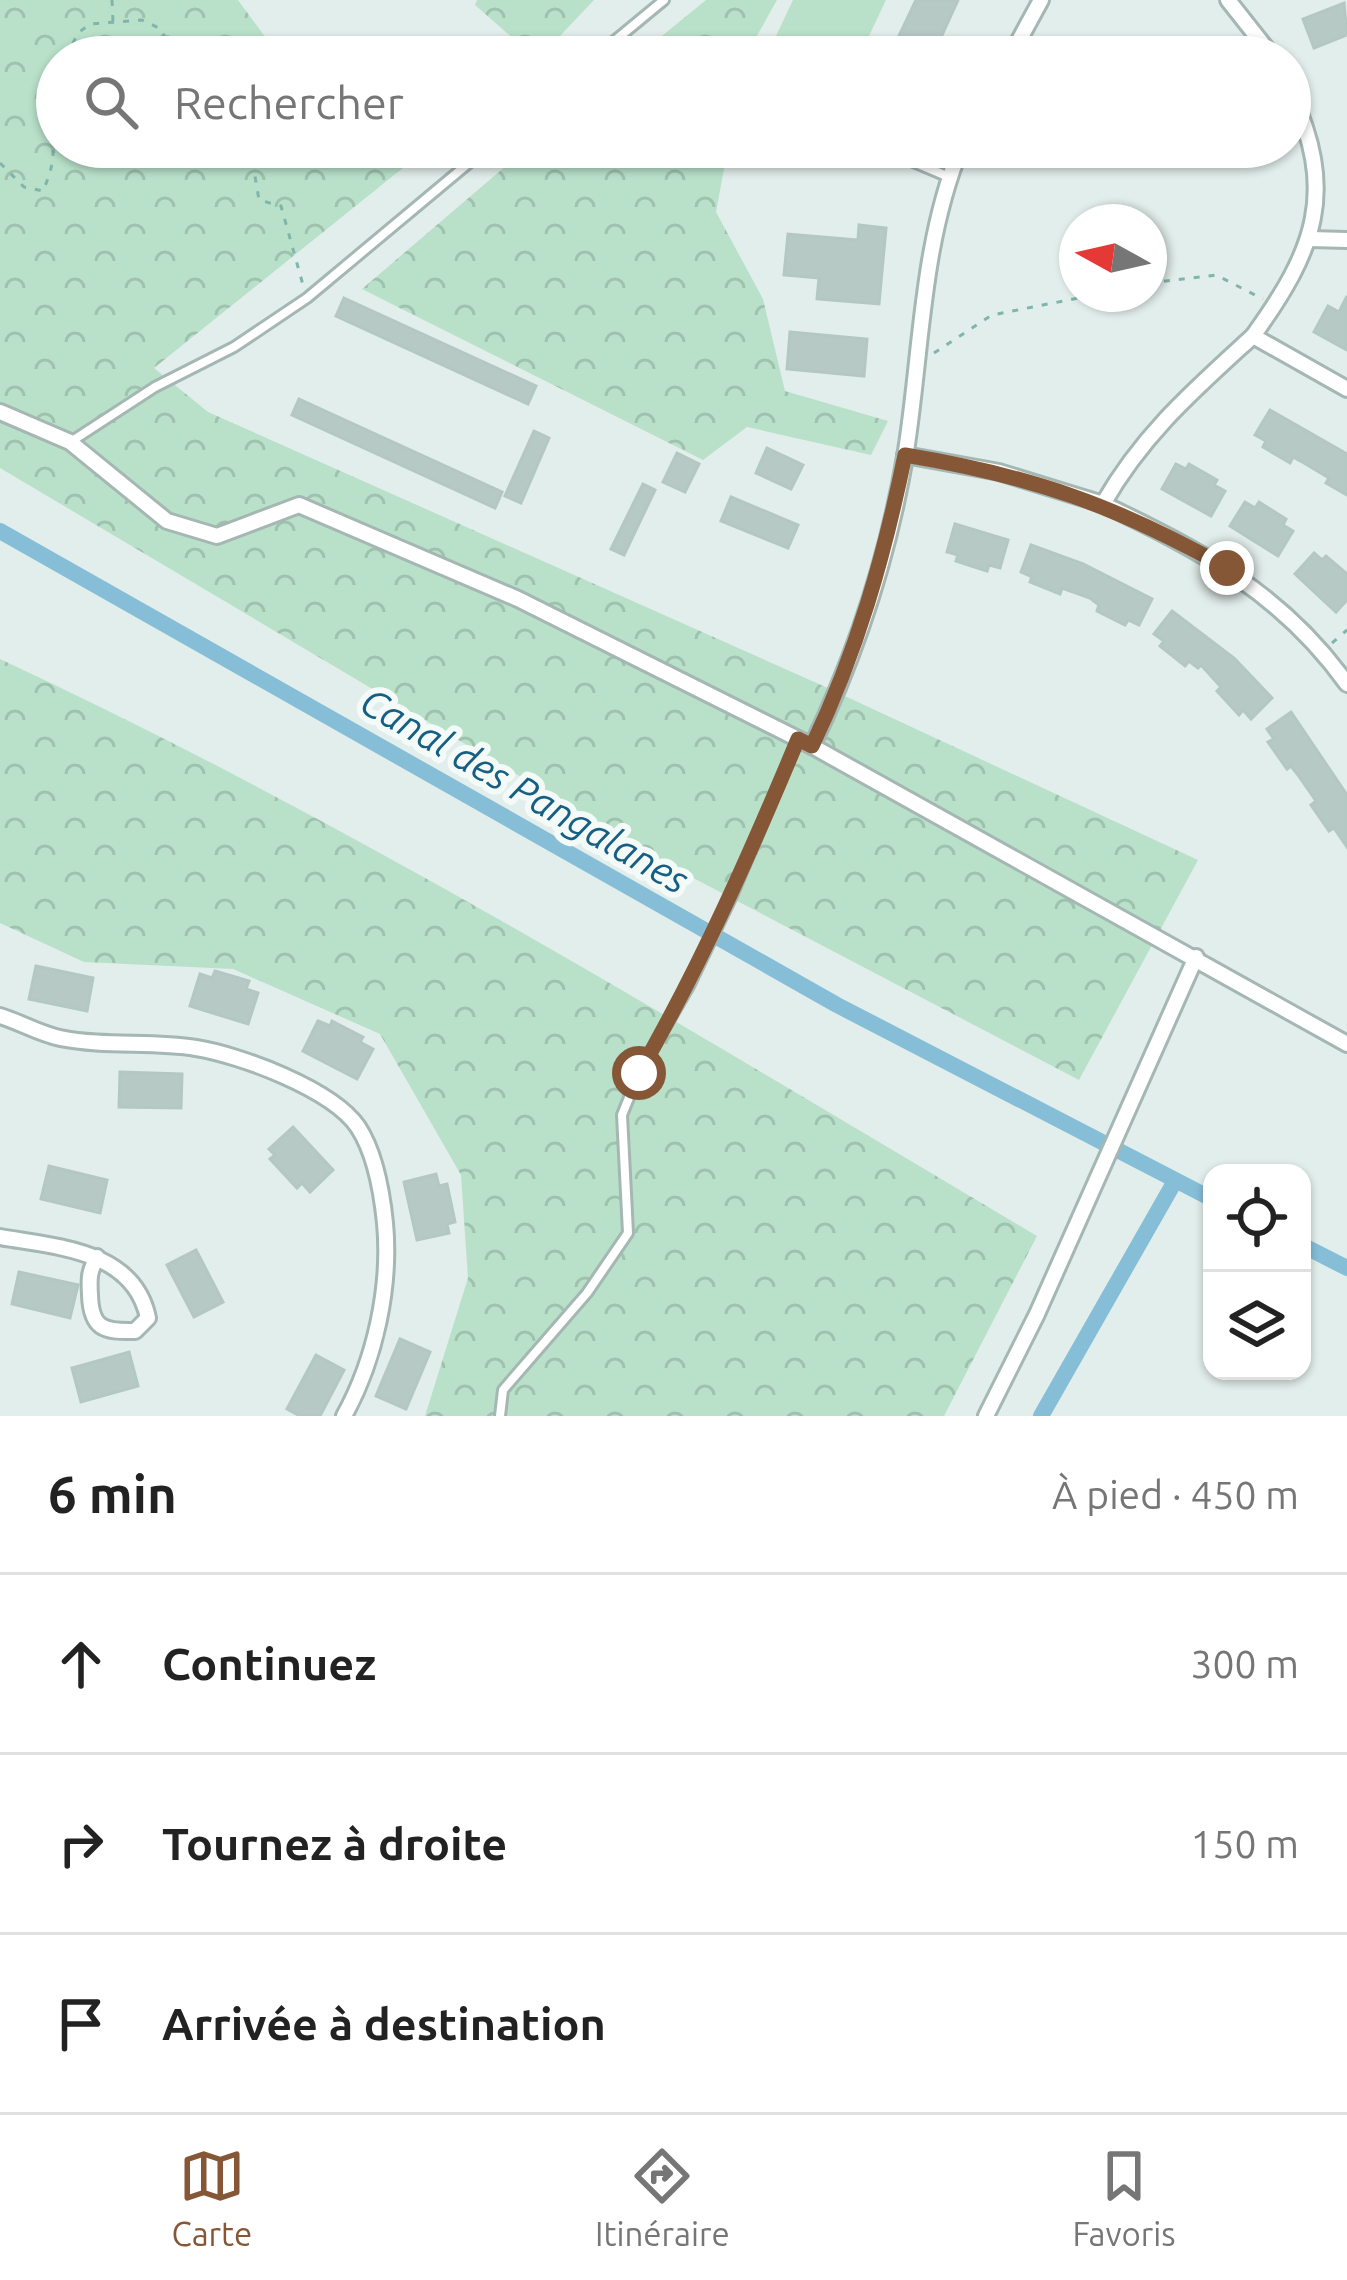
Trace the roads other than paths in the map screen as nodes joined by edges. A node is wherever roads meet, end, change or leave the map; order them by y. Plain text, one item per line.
1 (664, 0) edge
2 (1041, 0) edge
3 (1228, 0) edge
4 (621, 36) edge
5 (1021, 36) edge
6 (1256, 36) edge
7 (1311, 154) edge
8 (463, 168) edge
9 (928, 168) edge
10 (953, 168) edge
11 (949, 177) junction
12 (1310, 239) junction
13 (1347, 240) edge
14 (1253, 336) junction
15 (1347, 389) edge
16 (0, 412) edge
17 (70, 442) junction
18 (905, 455) junction
19 (1103, 504) junction
20 (1347, 684) edge
21 (805, 743) junction
22 (1196, 957) junction
23 (0, 1016) edge
24 (1347, 1044) edge
25 (0, 1237) edge
26 (97, 1256) junction
27 (344, 1416) edge
28 (500, 1416) edge
29 (986, 1416) edge

1 - 4 lane
2 - 5 street
3 - 6 street
7 - 12 street
8 - 17 lane
9 - 11 lane
10 - 11 street
11 - 18 street
12 - 13 street
12 - 14 street
14 - 15 street
14 - 19 street
16 - 17 street
17 - 21 street
18 - 19 street
18 - 21 street
19 - 20 street
21 - 22 street
21 - 28 lane
22 - 24 street
22 - 29 street
23 - 27 street
25 - 26 street
26 - 26 street

